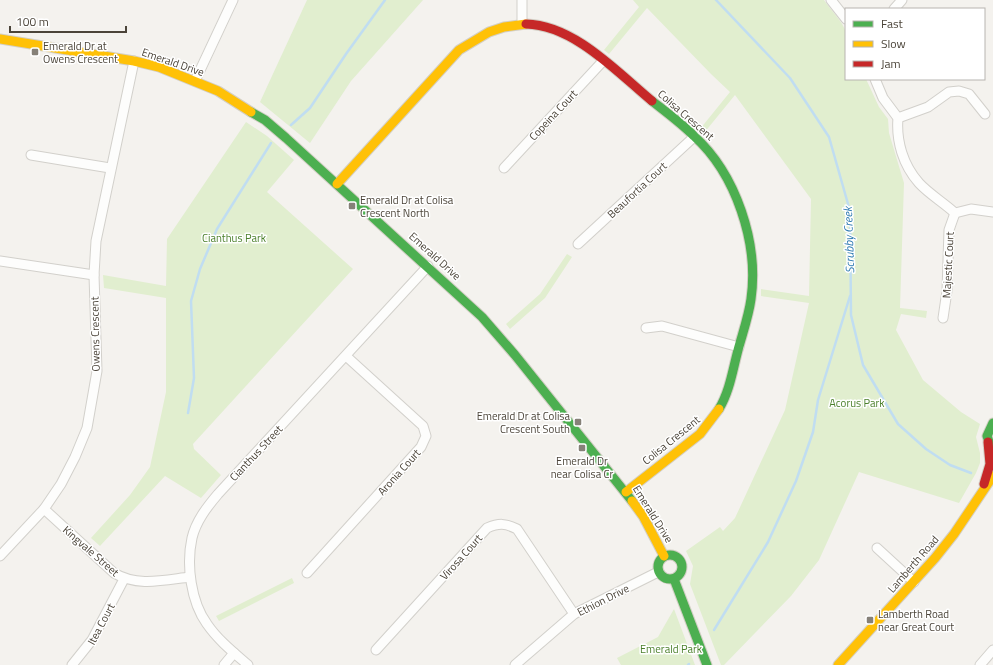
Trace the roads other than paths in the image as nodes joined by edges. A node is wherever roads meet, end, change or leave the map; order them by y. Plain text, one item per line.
1 (233, 0) edge
2 (522, 0) edge
3 (831, 0) edge
4 (902, 0) edge
5 (895, 8) edge
6 (845, 18) edge
7 (522, 23) junction
8 (0, 39) edge
9 (134, 61) junction
10 (603, 61) junction
11 (875, 80) edge
12 (195, 81) junction
13 (985, 114) dead end
14 (898, 118) junction
15 (695, 136) junction
16 (31, 155) dead end
17 (110, 168) junction
18 (504, 168) dead end
19 (337, 184) junction
20 (993, 212) edge
21 (954, 213) junction
22 (578, 244) dead end
23 (0, 261) edge
24 (428, 266) junction
25 (94, 275) junction
26 (943, 318) dead end
27 (646, 328) dead end
28 (739, 347) junction
29 (346, 356) junction
30 (993, 423) edge
31 (988, 442) junction
32 (993, 451) edge
33 (993, 476) edge
34 (982, 489) junction
35 (626, 492) junction
36 (44, 509) junction
37 (877, 548) dead end
38 (0, 556) edge
39 (664, 556) junction
40 (658, 572) junction
41 (307, 573) dead end
42 (190, 577) junction
43 (124, 579) junction
44 (674, 579) junction
45 (914, 582) junction
46 (574, 614) junction
47 (376, 650) dead end
48 (993, 650) edge
49 (234, 653) junction
50 (72, 665) edge
51 (224, 665) edge
52 (248, 665) edge
53 (515, 665) edge
54 (707, 665) edge
55 (838, 665) edge
56 (980, 665) edge

1 - 12 street
2 - 7 street
3 - 6 street
4 - 5 street
7 - 10 street, Colisa Crescent
7 - 19 street, Colisa Crescent
8 - 9 street, Emerald Drive
9 - 12 street, Emerald Drive
9 - 17 street, Owens Crescent
10 - 15 street, Colisa Crescent
10 - 18 street, Copeina Court
11 - 14 street
12 - 19 street, Emerald Drive
13 - 14 street
14 - 21 street
15 - 22 street, Beaufortia Court
15 - 28 street, Colisa Crescent
16 - 17 street
17 - 25 street, Owens Crescent
19 - 24 street, Emerald Drive
20 - 21 street
21 - 26 street, Majestic Court
23 - 25 street
24 - 29 street, Cianthus Street
24 - 35 street, Emerald Drive
25 - 36 street, Owens Crescent
27 - 28 street
28 - 35 street, Colisa Crescent
29 - 41 street, Aronia Court
29 - 42 street, Cianthus Street
30 - 31 street, Lamberth Road
31 - 32 street
31 - 34 street, Lamberth Road
33 - 34 street, Lamberth Road
34 - 45 street, Lamberth Road
35 - 39 street, Emerald Drive
36 - 38 street, Owens Crescent
36 - 43 street, Kingvale Street
37 - 45 street
39 - 40 street
39 - 44 street
40 - 44 street
40 - 46 street, Ethion Drive
42 - 43 street, Kingvale Street
42 - 49 street, Cianthus Street
43 - 50 street, Itea Court
44 - 54 street
45 - 55 street, Lamberth Road
46 - 47 street, Virosa Court
46 - 53 street, Ethion Drive
48 - 56 street
49 - 51 street
49 - 52 street, Cianthus Street

